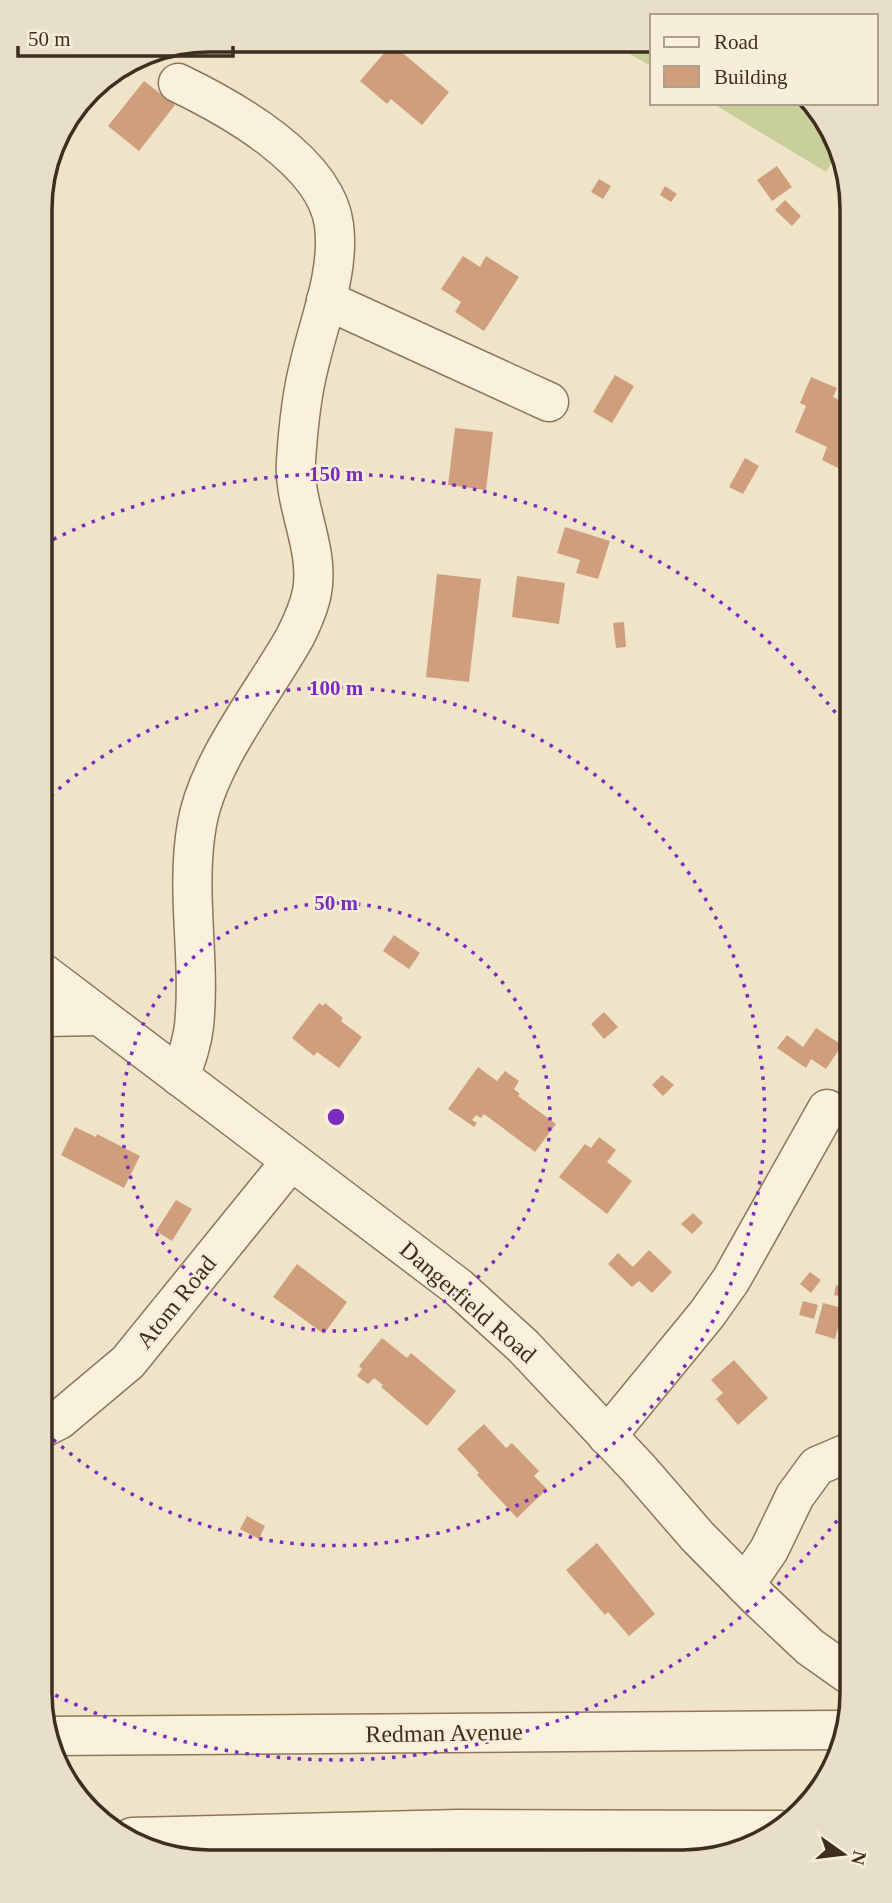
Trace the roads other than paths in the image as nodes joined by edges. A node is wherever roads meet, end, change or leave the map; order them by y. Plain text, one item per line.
1 (178, 83) dead end
2 (326, 300) junction
3 (548, 402) dead end
4 (52, 981) edge
5 (99, 1016) junction
6 (52, 1017) edge
7 (180, 1077) junction
8 (827, 1109) dead end
9 (290, 1161) junction
10 (52, 1423) edge
11 (607, 1436) junction
12 (839, 1456) edge
13 (745, 1584) junction
14 (839, 1668) edge
15 (835, 1730) edge
16 (59, 1736) edge
17 (759, 1830) edge
18 (146, 1837) edge

1 - 2 street
2 - 3 street
2 - 7 street
4 - 5 street, Dangerfield Road
5 - 6 street
5 - 7 street, Dangerfield Road
7 - 9 street, Dangerfield Road
8 - 11 street
9 - 10 street, Atom Road
9 - 11 street, Dangerfield Road
11 - 13 street, Dangerfield Road
12 - 13 street
13 - 14 street, Dangerfield Road
15 - 16 street, Redman Avenue
17 - 18 street

